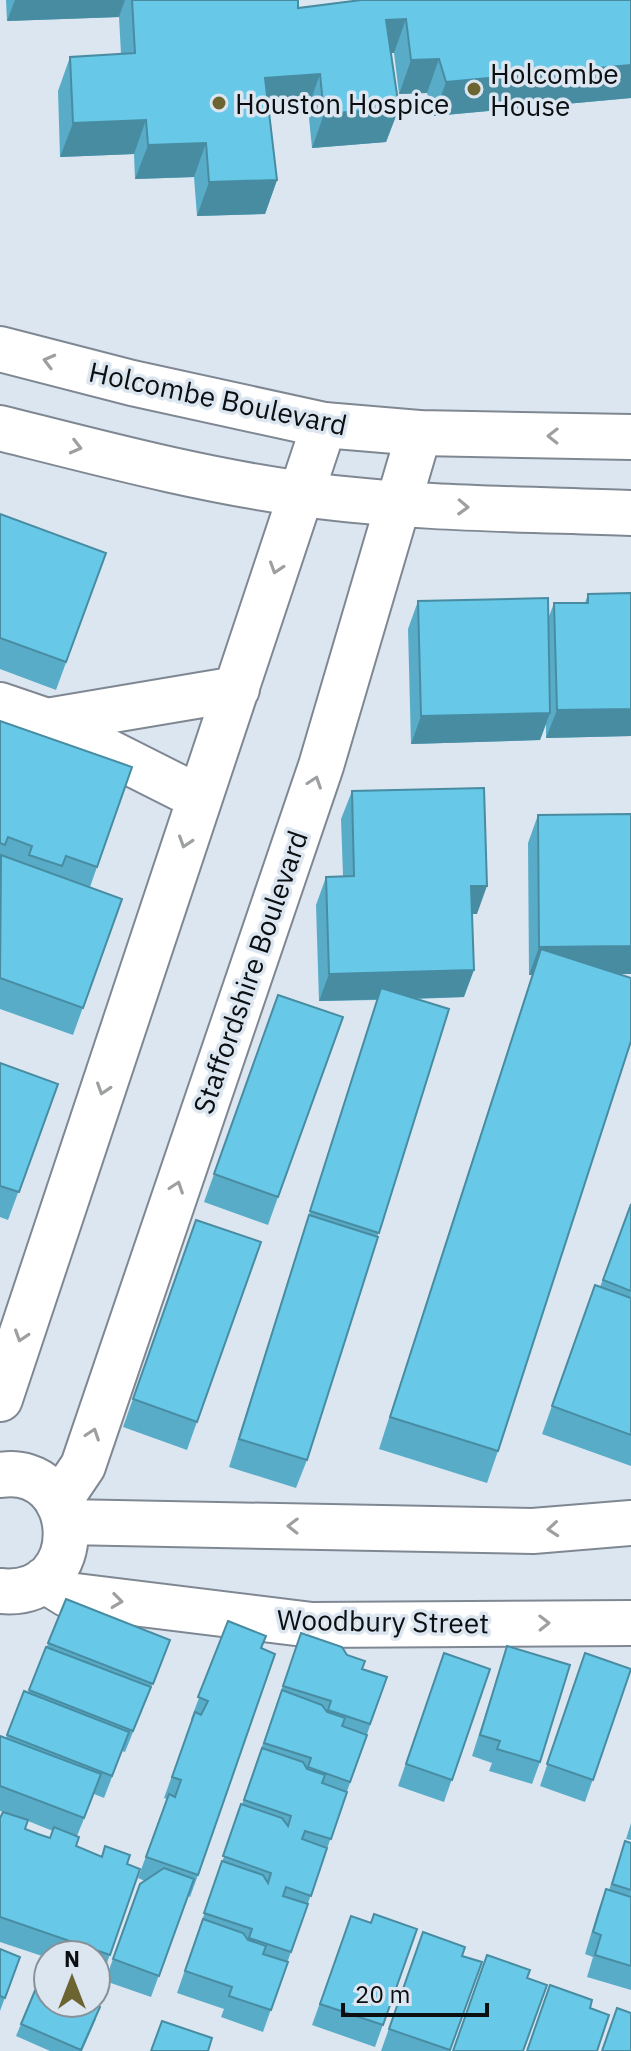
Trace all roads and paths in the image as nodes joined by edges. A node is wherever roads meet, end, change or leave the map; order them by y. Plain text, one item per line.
1 (0, 349) edge
2 (324, 425) junction
3 (0, 428) edge
4 (419, 433) junction
5 (631, 437) edge
6 (301, 494) junction
7 (399, 505) junction
8 (631, 513) edge
9 (237, 689) junction
10 (0, 705) edge
11 (47, 721) junction
12 (200, 798) junction
13 (0, 1399) edge
14 (0, 1475) edge
15 (62, 1512) junction
16 (631, 1523) edge
17 (44, 1580) junction
18 (0, 1591) edge
19 (631, 1623) edge

2 -> 1 street, Holcombe Boulevard
2 - 4 street, Holcombe Boulevard
2 - 6 street
3 -> 6 street
5 -> 4 street, Holcombe Boulevard
4 - 7 street, Staffordshire Boulevard
6 - 7 street
6 -> 9 street
7 -> 8 street
15 -> 7 street, Staffordshire Boulevard
9 - 11 street
9 - 12 street
10 - 11 street
11 - 12 street
12 -> 13 street
14 - 15 street
16 -> 15 street
15 - 17 street
17 - 18 street
17 -> 19 street, Woodbury Street

